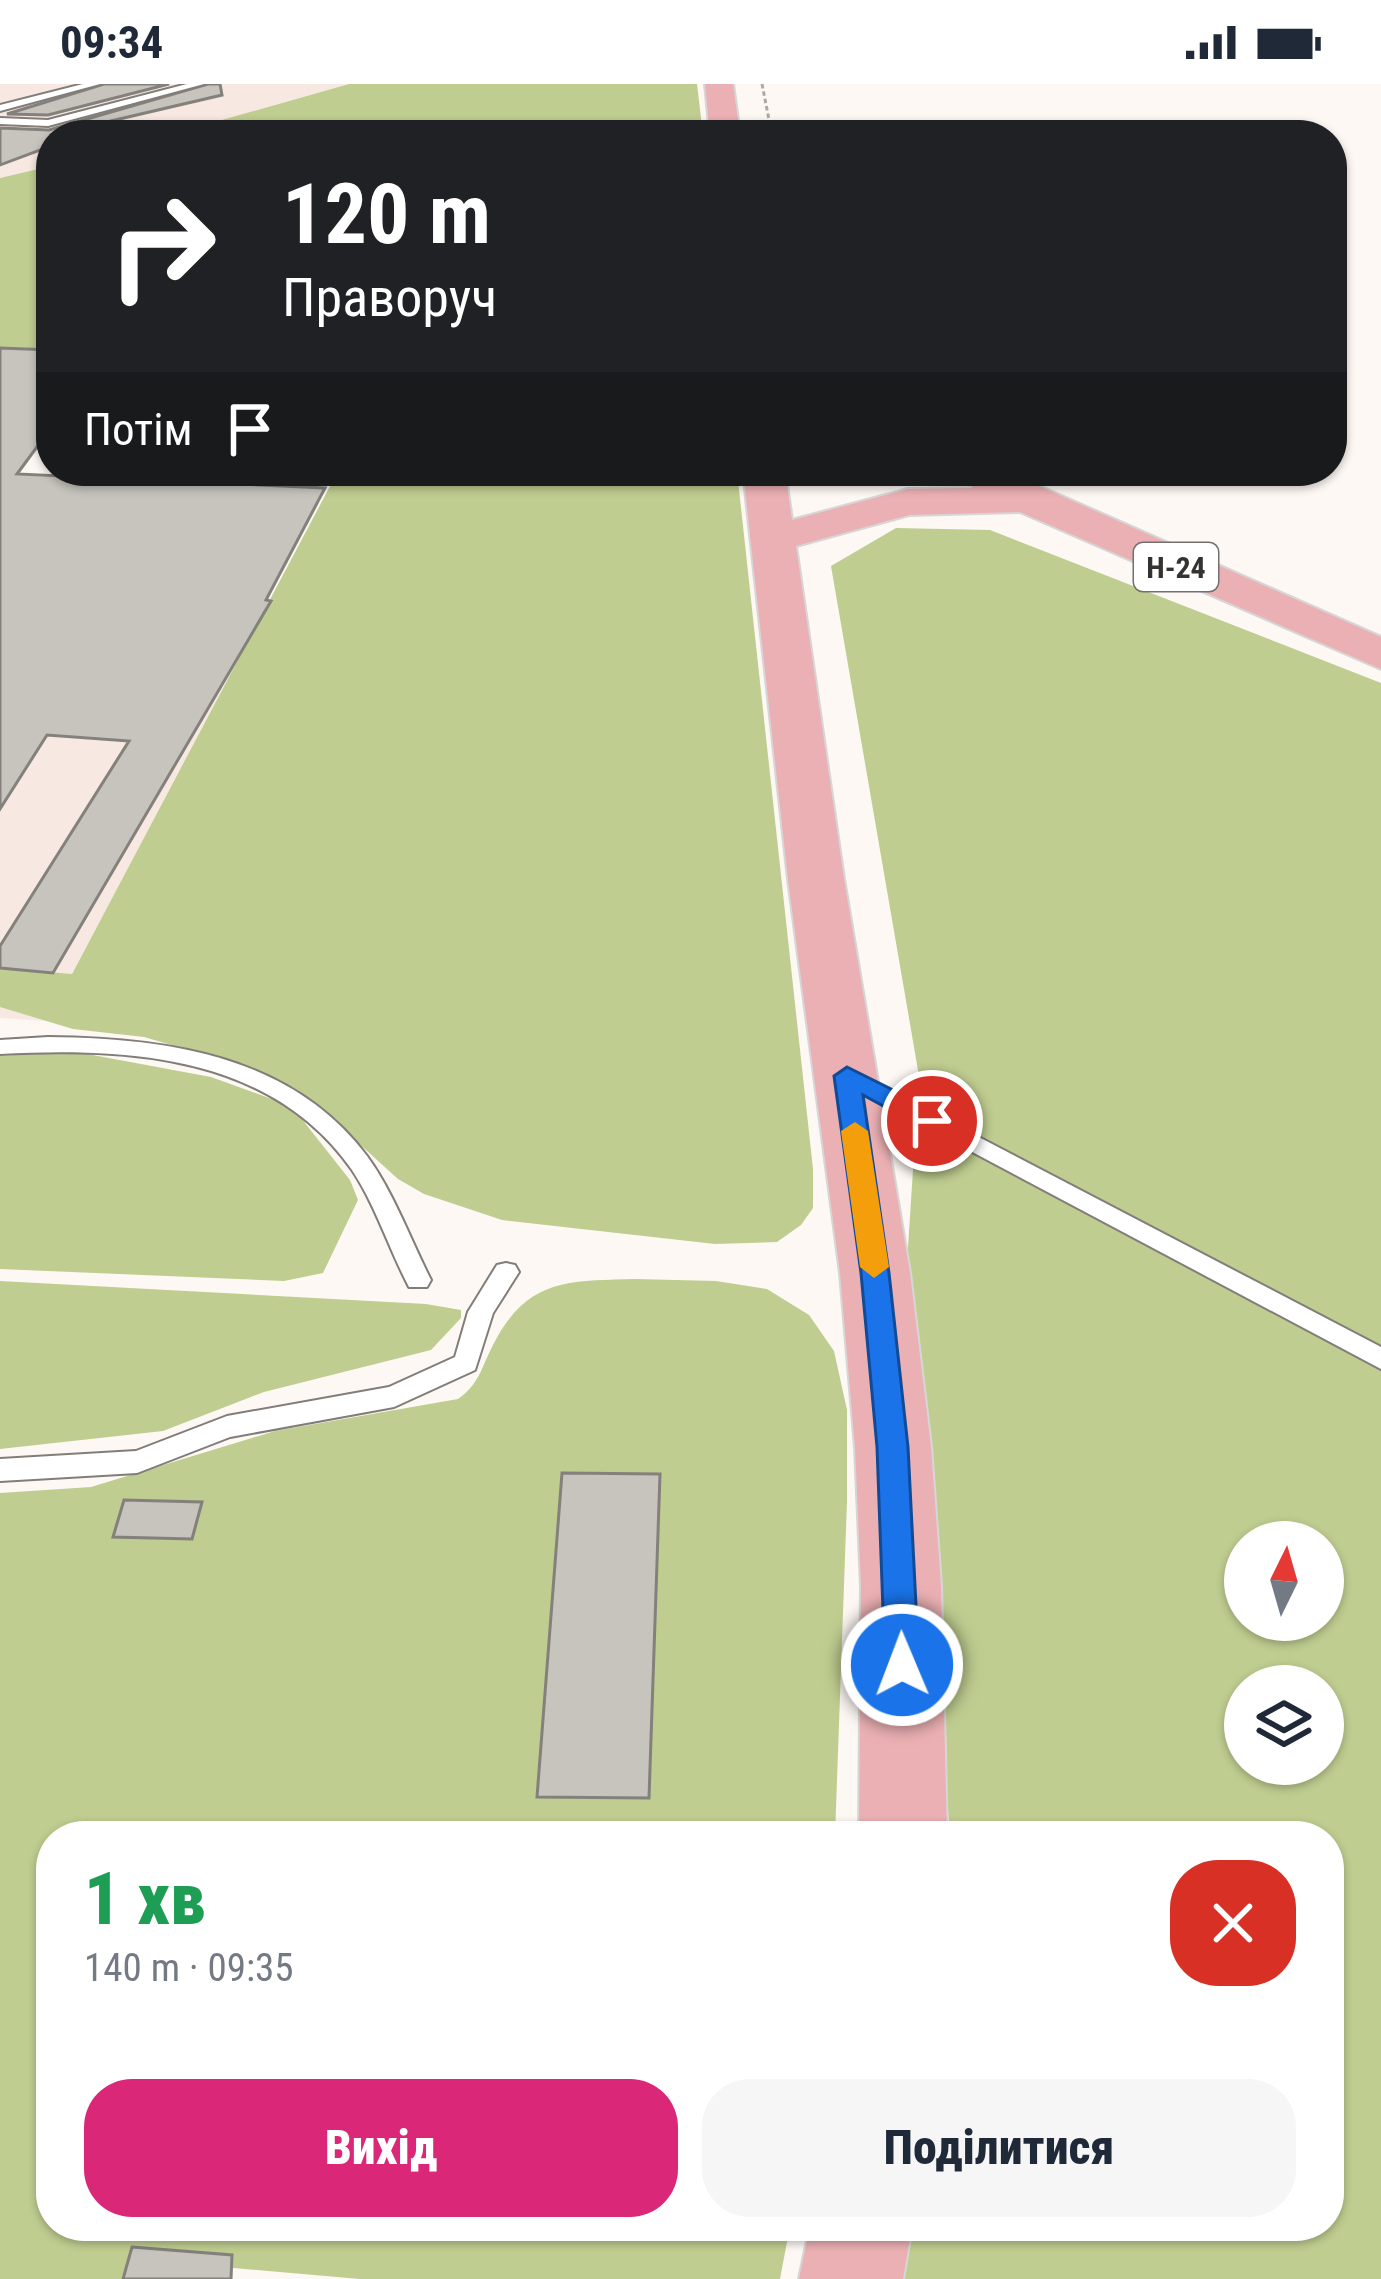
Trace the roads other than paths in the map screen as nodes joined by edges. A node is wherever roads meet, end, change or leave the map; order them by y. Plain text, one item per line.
1 (95, 84) edge
2 (199, 84) edge
3 (719, 84) edge
4 (0, 108) edge
5 (60, 120) edge
6 (723, 120) edge
7 (0, 121) edge
8 (36, 122) edge
9 (766, 486) edge
10 (1001, 486) edge
11 (1026, 499) junction
12 (773, 538) junction
13 (1381, 655) edge
14 (0, 1047) edge
15 (847, 1076) junction
16 (506, 1273) dead end
17 (418, 1280) dead end
18 (1356, 1346) junction
19 (1381, 1359) edge
20 (1381, 1376) edge
21 (0, 1470) edge
22 (903, 1821) edge
23 (857, 2241) edge
24 (851, 2279) edge

1 - 4 lane
2 - 5 lane
3 - 6 main road
7 - 8 lane
9 - 12 main road
10 - 11 main road, Н-24
11 - 12 main road
11 - 13 main road, Н-24
12 - 15 main road
14 - 17 lane
15 - 18 lane
15 - 22 main road
16 - 21 lane
18 - 19 lane
18 - 20 lane
23 - 24 main road

